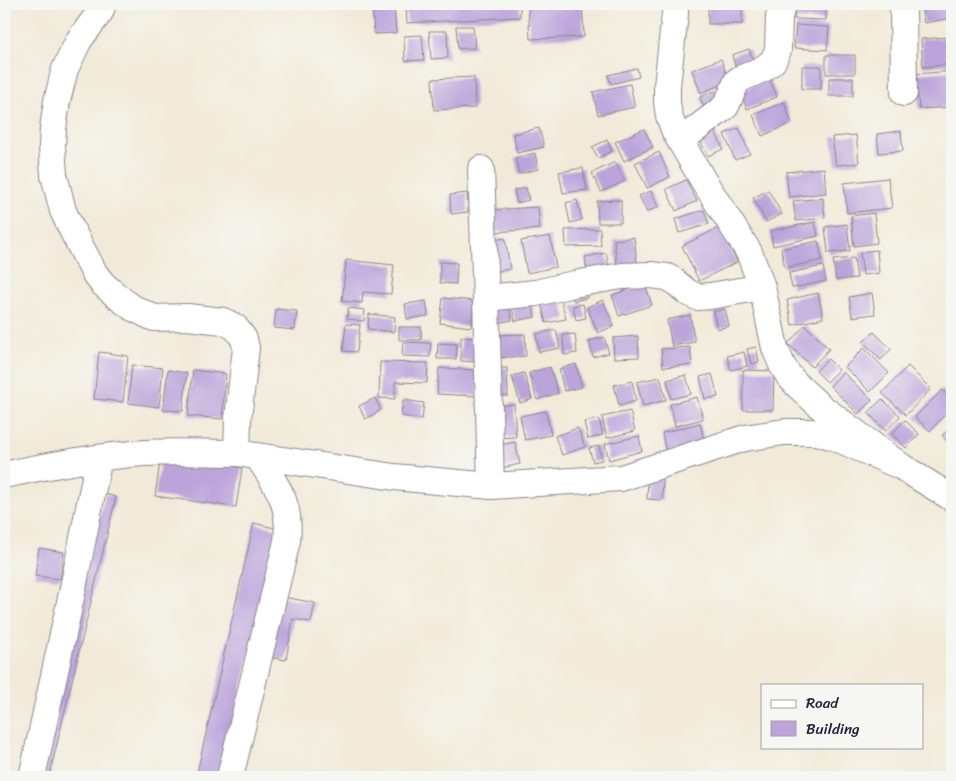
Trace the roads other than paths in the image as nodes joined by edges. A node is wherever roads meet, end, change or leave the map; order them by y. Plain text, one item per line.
1 (104, 4) edge
2 (675, 4) edge
3 (782, 4) edge
4 (903, 4) edge
5 (904, 93) dead end
6 (680, 141) junction
7 (480, 169) dead end
8 (762, 287) junction
9 (486, 298) junction
10 (248, 455) junction
11 (99, 458) junction
12 (902, 467) junction
13 (4, 476) edge
14 (491, 486) junction
15 (952, 498) edge
16 (32, 777) edge
17 (230, 777) edge

1 - 10 street
2 - 6 street
3 - 6 street
4 - 5 street
6 - 8 street
7 - 9 street
8 - 9 street
8 - 12 street
9 - 14 street
10 - 11 street
10 - 14 street
10 - 17 street
11 - 13 street
11 - 16 street
12 - 14 street
12 - 15 street

